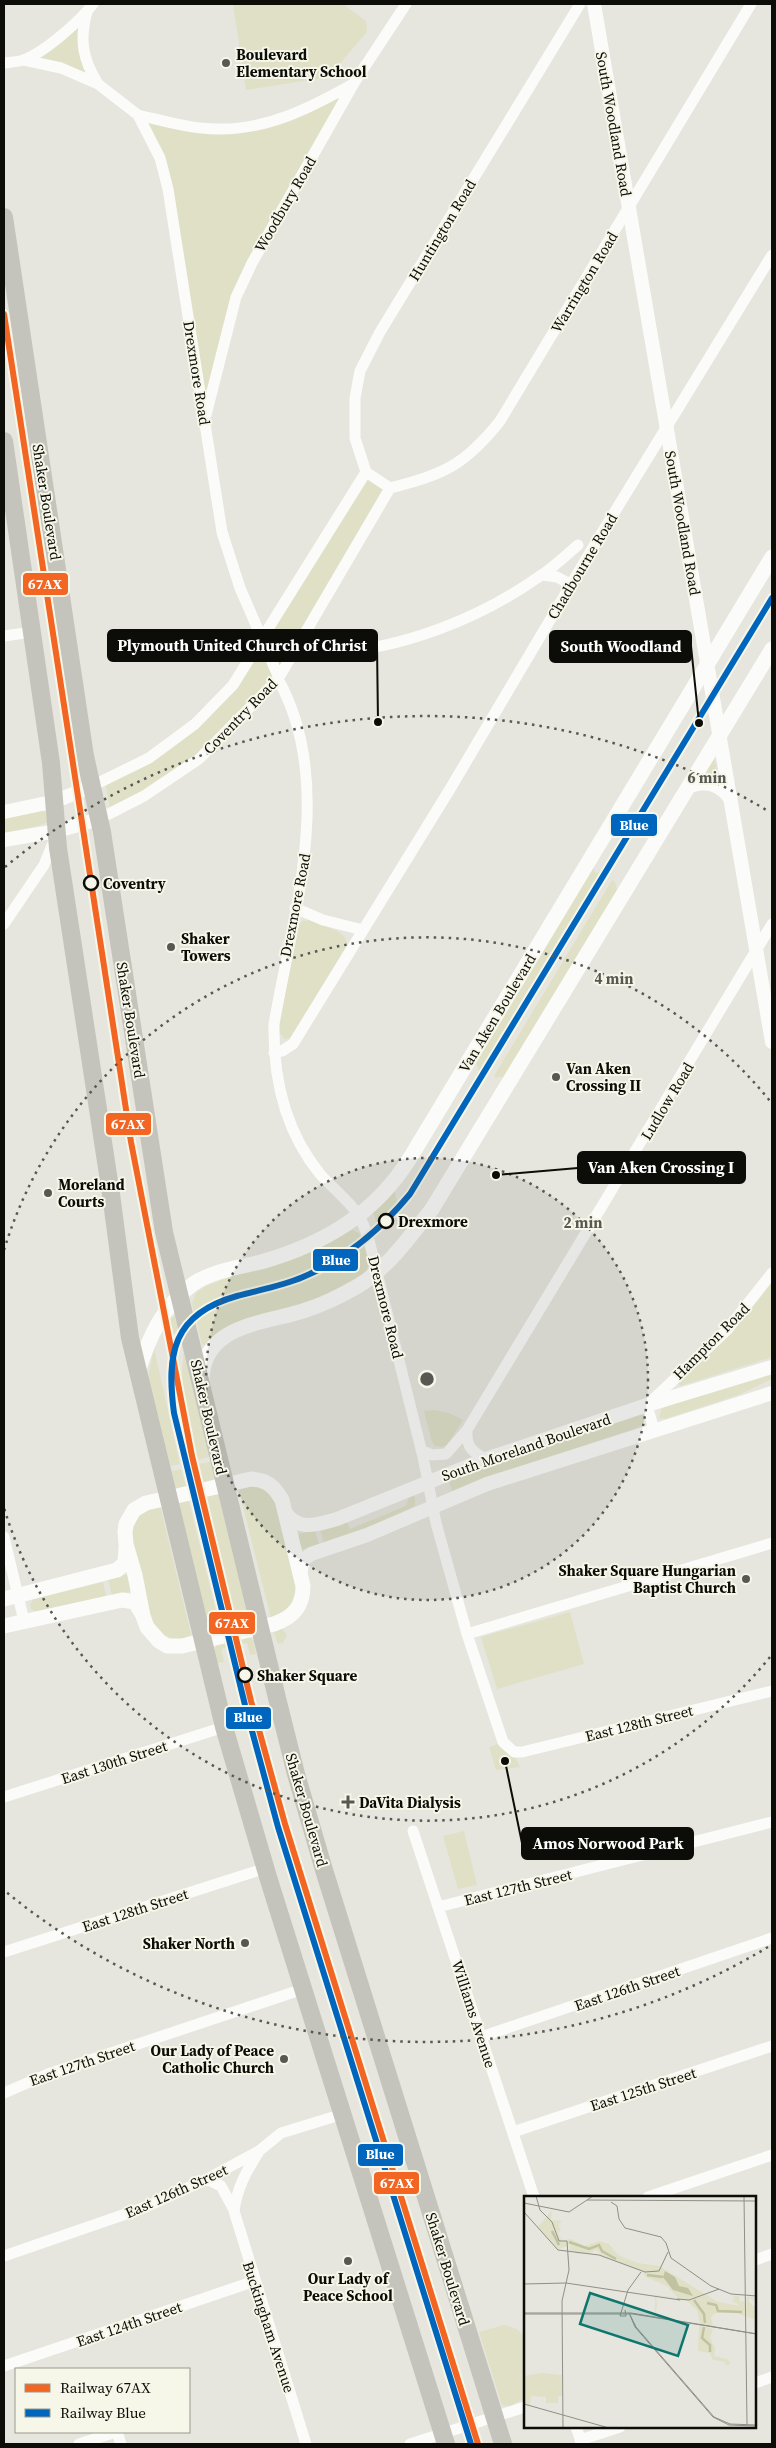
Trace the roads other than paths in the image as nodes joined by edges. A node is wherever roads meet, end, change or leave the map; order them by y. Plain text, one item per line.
1 (580, 4) edge
2 (594, 4) edge
3 (751, 4) edge
4 (400, 6) edge
5 (91, 7) edge
6 (24, 60) junction
7 (4, 62) edge
8 (354, 83) junction
9 (98, 84) junction
10 (138, 115) junction
11 (628, 208) junction
12 (4, 216) edge
13 (772, 255) edge
14 (204, 422) junction
15 (667, 429) junction
16 (4, 448) edge
17 (366, 472) junction
18 (390, 488) junction
19 (578, 545) dead end
20 (772, 557) edge
21 (542, 575) junction
22 (570, 584) junction
23 (32, 632) junction
24 (4, 636) edge
25 (262, 640) junction
26 (772, 648) edge
27 (291, 654) junction
28 (707, 666) junction
29 (278, 679) junction
30 (720, 736) junction
31 (92, 786) junction
32 (689, 786) junction
33 (730, 798) junction
34 (56, 801) junction
35 (4, 812) edge
36 (99, 819) junction
37 (57, 831) junction
38 (4, 840) edge
39 (295, 908) junction
40 (4, 924) edge
41 (772, 924) edge
42 (363, 930) junction
43 (756, 951) junction
44 (772, 1042) edge
45 (274, 1053) junction
46 (358, 1216) junction
47 (378, 1271) junction
48 (772, 1273) edge
49 (179, 1298) junction
50 (772, 1367) edge
51 (138, 1372) junction
52 (202, 1387) junction
53 (772, 1393) edge
54 (647, 1405) junction
55 (467, 1430) junction
56 (654, 1430) junction
57 (421, 1450) junction
58 (486, 1459) junction
59 (428, 1481) junction
60 (224, 1484) junction
61 (168, 1497) junction
62 (432, 1508) junction
63 (286, 1513) junction
64 (4, 1537) edge
65 (772, 1543) edge
66 (126, 1544) junction
67 (300, 1574) junction
68 (11, 1597) edge
69 (143, 1616) junction
70 (24, 1622) junction
71 (4, 1626) edge
72 (260, 1628) junction
73 (468, 1634) junction
74 (203, 1641) junction
75 (772, 1691) edge
76 (224, 1727) junction
77 (507, 1746) joint
78 (4, 1797) edge
79 (772, 1822) edge
80 (413, 1831) dead end
81 (266, 1868) junction
82 (438, 1907) junction
83 (772, 1938) edge
84 (4, 1952) edge
85 (303, 1989) junction
86 (481, 2037) junction
87 (772, 2046) edge
88 (4, 2093) edge
89 (342, 2114) junction
90 (513, 2132) junction
91 (259, 2151) junction
92 (772, 2155) edge
93 (207, 2179) junction
94 (534, 2196) edge
95 (651, 2196) edge
96 (234, 2210) junction
97 (772, 2254) edge
98 (4, 2256) edge
99 (756, 2260) edge
100 (255, 2281) junction
101 (4, 2366) edge
102 (772, 2377) edge
103 (756, 2382) edge
104 (524, 2407) edge
105 (492, 2418) junction
106 (576, 2428) edge
107 (617, 2428) edge
108 (114, 2433) edge
109 (446, 2437) edge
110 (581, 2442) edge
111 (79, 2444) edge
112 (306, 2444) edge
113 (410, 2444) edge
114 (503, 2444) edge

1 - 17 street, Huntington Road
2 - 11 street, South Woodland Road
3 - 11 street, Warrington Road
4 - 8 street, Woodbury Road
5 - 6 street
5 - 9 street, Drexmore Road
6 - 7 street
6 - 9 street, Drexmore Road
8 - 10 street
8 - 14 street, Woodbury Road
9 - 10 street, Drexmore Road
10 - 14 street, Drexmore Road
11 - 15 street, South Woodland Road
11 - 18 street, Warrington Road
12 - 31 main road, Shaker Boulevard
13 - 15 street, Chadbourne Road
14 - 25 street, Drexmore Road
15 - 22 street, Chadbourne Road
15 - 28 street, South Woodland Road
16 - 23 main road
17 - 18 street
17 - 25 street, Coventry Road
18 - 27 street, Coventry Road
19 - 21 street
20 - 28 main road, Van Aken Boulevard
21 - 22 street
21 - 27 street
22 - 42 street, Chadbourne Road
23 - 24 street
23 - 34 main road
25 - 27 street
25 - 29 street, Drexmore Road
25 - 31 street, Coventry Road
26 - 30 main road
27 - 29 street, Coventry Road
28 - 30 street, South Woodland Road
28 - 46 main road, Van Aken Boulevard
29 - 36 street, Coventry Road
29 - 39 street, Drexmore Road
30 - 32 main road
30 - 33 street, South Woodland Road
31 - 34 street, Coventry Road
31 - 36 main road, Shaker Boulevard
32 - 33 main road
32 - 47 main road
33 - 43 street, South Woodland Road
34 - 35 street, Coventry Road
34 - 37 main road
36 - 37 street, Coventry Road
36 - 49 main road, Shaker Boulevard
37 - 38 street, Coventry Road
37 - 40 street
37 - 51 main road
39 - 42 street
39 - 45 street, Drexmore Road
41 - 43 street, Ludlow Road
42 - 45 street, Chadbourne Road
43 - 44 street, South Woodland Road
43 - 55 street, Ludlow Road
45 - 46 street, Drexmore Road
46 - 47 street, Drexmore Road
46 - 49 main road, Van Aken Boulevard
47 - 52 main road
47 - 57 street, Drexmore Road
48 - 54 street, Hampton Road
49 - 51 main road, Van Aken Boulevard
49 - 52 main road, Shaker Boulevard
50 - 54 street, South Moreland Boulevard
51 - 61 main road
52 - 60 main road, Shaker Boulevard
53 - 56 street, South Moreland Boulevard
54 - 56 street
54 - 58 street, South Moreland Boulevard
55 - 57 street, Ludlow Road
55 - 58 street
56 - 62 street, South Moreland Boulevard
57 - 59 street, Drexmore Road
58 - 59 street, South Moreland Boulevard
59 - 62 street, Drexmore Road
59 - 63 street, South Moreland Boulevard
60 - 61 main road
60 - 63 main road
60 - 72 main road, Shaker Boulevard
61 - 66 main road
61 - 74 main road
62 - 67 street, South Moreland Boulevard
62 - 73 street, Drexmore Road
63 - 67 main road
64 - 68 street
65 - 73 street
66 - 68 main road
66 - 69 main road
67 - 72 main road
68 - 70 street
69 - 70 main road
69 - 74 main road
70 - 71 main road
72 - 74 main road
72 - 105 main road, Shaker Boulevard
73 - 77 street, Drexmore Road
74 - 76 main road
75 - 77 street, East 128th Street
76 - 78 street, East 130th Street
76 - 81 main road
79 - 82 street, East 127th Street
80 - 82 street, Williams Avenue
81 - 84 street, East 128th Street
81 - 85 main road
82 - 86 street, Williams Avenue
83 - 86 street, East 126th Street
85 - 88 street, East 127th Street
85 - 89 main road
86 - 90 street, Williams Avenue
87 - 90 street, East 125th Street
89 - 91 street, East 126th Street
89 - 109 main road
90 - 94 street, Williams Avenue
91 - 93 street, East 126th Street
91 - 96 street, Buckingham Avenue
92 - 95 street
93 - 96 street, Buckingham Avenue
93 - 98 street, East 126th Street
96 - 100 street, Buckingham Avenue
97 - 99 street
100 - 101 street, East 124th Street
100 - 112 street, Buckingham Avenue
102 - 103 street
104 - 105 street
105 - 109 street
105 - 114 main road, Shaker Boulevard
106 - 110 street
107 - 110 street
108 - 111 street
109 - 113 street

